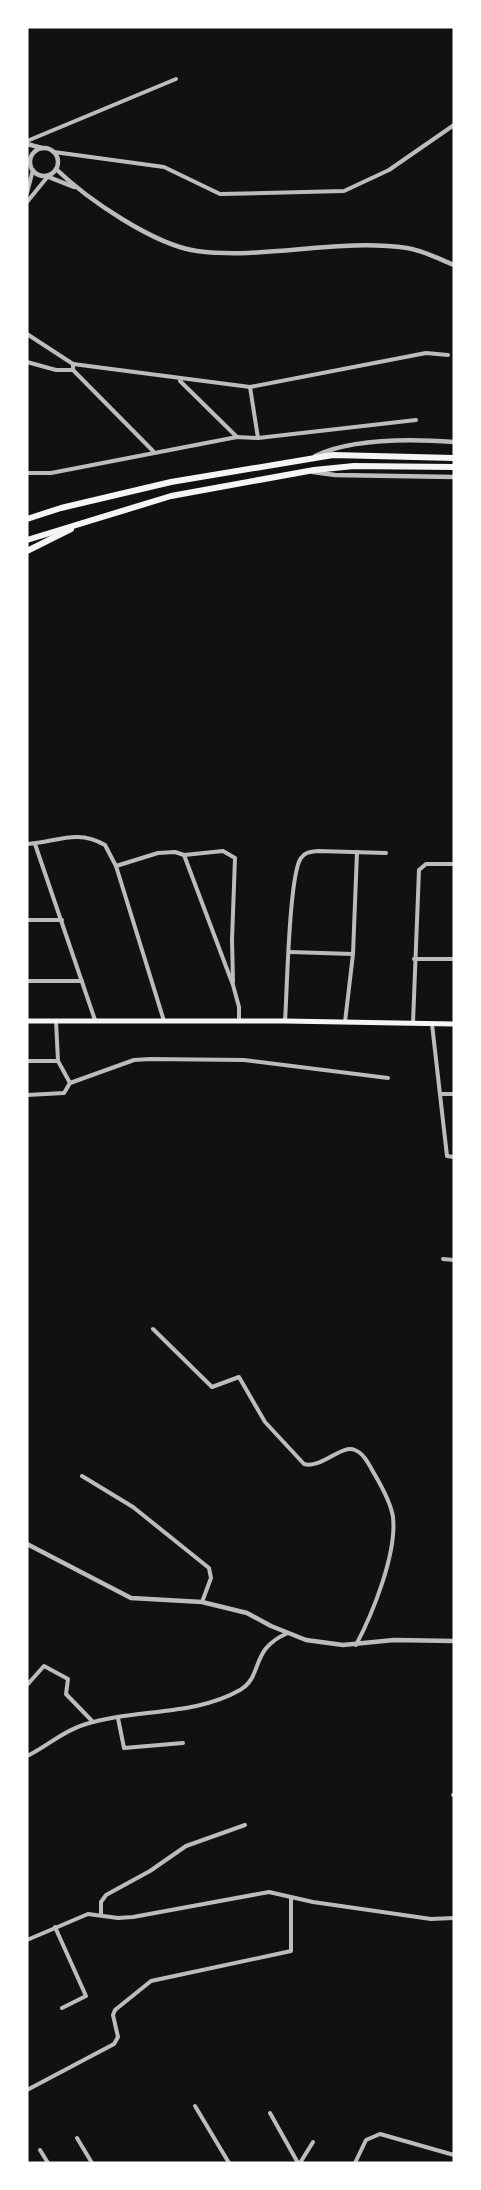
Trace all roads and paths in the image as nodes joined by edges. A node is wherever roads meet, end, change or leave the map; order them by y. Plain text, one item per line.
1 (176, 79) dead end
2 (454, 125) edge
3 (27, 142) edge
4 (42, 148) junction
5 (54, 152) junction
6 (30, 165) edge
7 (56, 169) junction
8 (47, 176) junction
9 (77, 188) junction
10 (27, 193) edge
11 (27, 202) edge
12 (454, 265) edge
13 (27, 334) edge
14 (448, 355) dead end
15 (27, 362) edge
16 (73, 364) junction
17 (72, 370) junction
18 (179, 380) junction
19 (250, 387) junction
20 (416, 420) dead end
21 (237, 437) junction
22 (258, 438) junction
23 (454, 442) edge
24 (153, 452) junction
25 (454, 458) edge
26 (310, 459) junction
27 (454, 467) edge
28 (307, 471) junction
29 (27, 473) edge
30 (454, 477) edge
31 (27, 519) edge
32 (91, 520) junction
33 (27, 540) edge
34 (27, 551) edge
35 (27, 844) edge
36 (35, 844) junction
37 (357, 852) junction
38 (386, 854) dead end
39 (184, 855) junction
40 (454, 864) edge
41 (116, 866) junction
42 (27, 920) edge
43 (62, 920) junction
44 (290, 952) junction
45 (353, 954) junction
46 (414, 959) junction
47 (454, 959) edge
48 (27, 981) edge
49 (82, 981) junction
50 (233, 985) junction
51 (56, 1020) junction
52 (95, 1020) junction
53 (27, 1021) edge
54 (239, 1021) junction
55 (285, 1021) junction
56 (165, 1022) junction
57 (345, 1023) junction
58 (413, 1023) junction
59 (432, 1024) junction
60 (454, 1024) edge
61 (27, 1061) edge
62 (58, 1061) junction
63 (388, 1078) dead end
64 (70, 1083) junction
65 (440, 1094) junction
66 (454, 1094) edge
67 (27, 1095) edge
68 (454, 1157) edge
69 (443, 1259) dead end
70 (454, 1260) edge
71 (153, 1329) dead end
72 (82, 1476) dead end
73 (27, 1544) edge
74 (202, 1602) junction
75 (289, 1633) junction
76 (454, 1641) edge
77 (356, 1645) junction
78 (27, 1685) edge
79 (118, 1718) junction
80 (93, 1722) junction
81 (183, 1743) dead end
82 (27, 1756) edge
83 (245, 1825) dead end
84 (291, 1898) junction
85 (101, 1915) junction
86 (454, 1918) edge
87 (55, 1927) junction
88 (27, 1940) edge
89 (62, 2008) dead end
90 (27, 2090) edge
91 (195, 2106) dead end
92 (270, 2113) dead end
93 (77, 2138) dead end
94 (313, 2142) dead end
95 (40, 2150) dead end
96 (454, 2155) edge
97 (48, 2163) edge
98 (92, 2163) edge
99 (229, 2163) edge
100 (299, 2163) edge
101 (355, 2163) edge

1 - 3 street
2 - 5 street
3 - 4 street
4 - 5 street
4 - 6 street
5 - 7 street
6 - 8 street
6 - 10 street
7 - 8 street
7 - 9 street
8 - 9 street
8 - 11 street
9 - 12 street
13 - 16 street
14 - 19 street
15 - 17 street
16 - 17 street
16 - 18 street
17 - 24 street
18 - 19 street
18 - 21 street
19 - 22 street
20 - 22 street
21 - 22 street
21 - 24 street
23 - 26 street
24 - 29 street
25 - 26 highway
26 - 31 highway
27 - 28 highway
28 - 30 street
28 - 32 highway
32 - 33 highway
32 - 34 highway
35 - 36 street
36 - 41 street
36 - 43 street
37 - 38 street
37 - 44 street
37 - 45 street
39 - 41 street
39 - 50 street
39 - 50 street
40 - 46 street
41 - 56 street
42 - 43 street
43 - 49 street
44 - 45 street
44 - 55 street
45 - 57 street
46 - 47 street
46 - 58 street
48 - 49 street
49 - 52 street
50 - 54 street
51 - 52 main road
51 - 53 main road
51 - 62 street
52 - 56 main road
54 - 55 main road
54 - 56 main road
55 - 57 main road
57 - 58 main road
58 - 59 main road
59 - 60 main road
59 - 65 street
61 - 62 street
62 - 64 street
63 - 64 street
64 - 67 street
65 - 66 street
65 - 68 street
69 - 70 street
71 - 77 street
72 - 74 street
73 - 74 street
74 - 75 street
75 - 77 street
75 - 79 street
76 - 77 street
78 - 80 street
79 - 80 street
79 - 81 street
80 - 82 street
83 - 85 street
84 - 85 street
84 - 86 street
84 - 90 street
85 - 87 street
87 - 88 street
87 - 89 street
91 - 99 street
92 - 100 street
93 - 98 street
94 - 100 street
95 - 97 street
96 - 101 street

